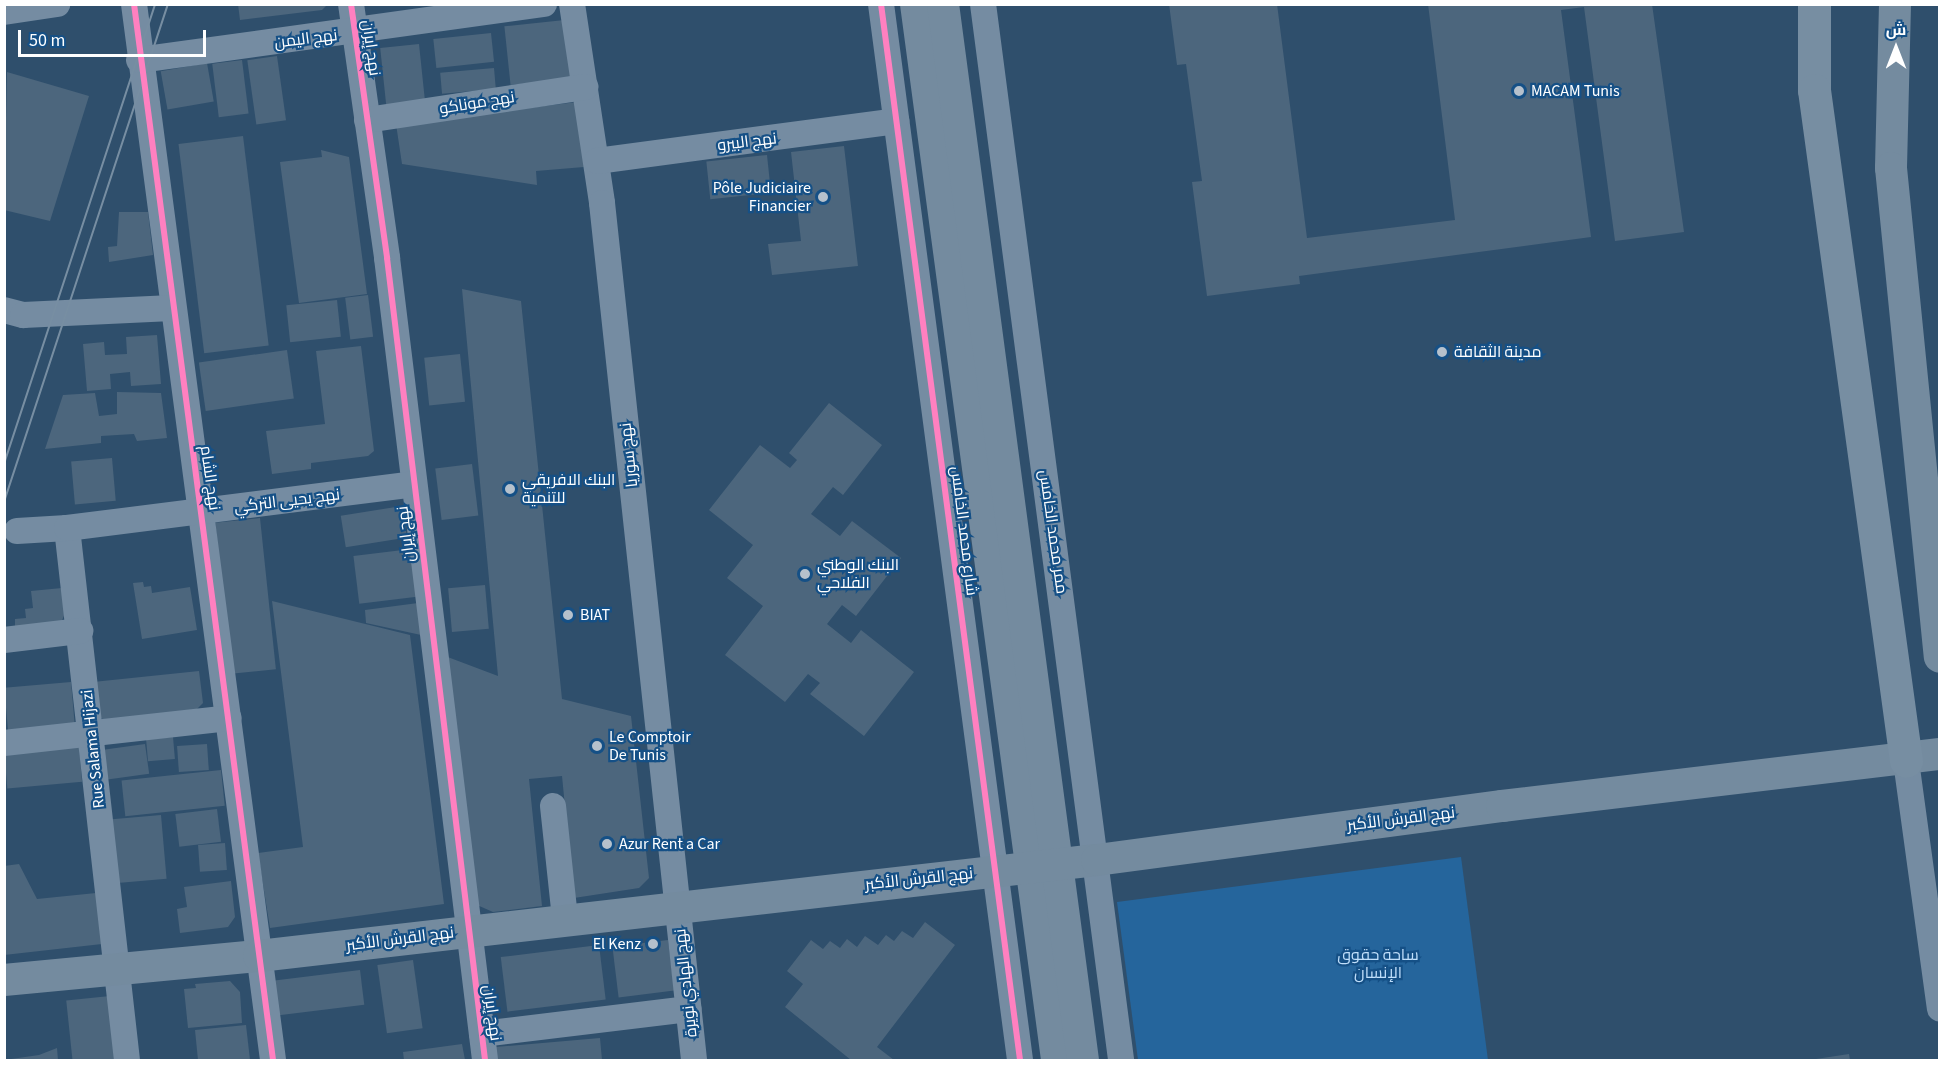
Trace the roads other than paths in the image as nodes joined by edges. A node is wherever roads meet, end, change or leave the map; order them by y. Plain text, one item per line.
1 (57, 4) edge
2 (134, 4) edge
3 (351, 4) edge
4 (544, 4) edge
5 (572, 4) edge
6 (881, 4) edge
7 (916, 4) edge
8 (943, 4) edge
9 (983, 4) edge
10 (1814, 4) edge
11 (1895, 4) edge
12 (4, 12) edge
13 (356, 33) junction
14 (139, 60) junction
15 (586, 87) junction
16 (368, 120) junction
17 (896, 121) junction
18 (597, 161) junction
19 (172, 308) junction
20 (4, 310) edge
21 (413, 484) junction
22 (201, 512) junction
23 (68, 528) junction
24 (17, 531) dead end
25 (80, 631) junction
26 (4, 640) edge
27 (1940, 657) edge
28 (230, 718) junction
29 (92, 735) junction
30 (4, 743) edge
31 (1940, 754) edge
32 (1906, 761) junction
33 (553, 806) dead end
34 (1097, 860) junction
35 (1044, 866) junction
36 (995, 871) junction
37 (678, 906) junction
38 (565, 919) junction
39 (467, 931) junction
40 (260, 956) junction
41 (116, 971) junction
42 (4, 980) edge
43 (688, 1009) junction
44 (1940, 1009) edge
45 (482, 1034) junction
46 (127, 1060) edge
47 (273, 1060) edge
48 (485, 1060) edge
49 (694, 1060) edge
50 (1020, 1060) edge
51 (1057, 1060) edge
52 (1083, 1060) edge
53 (1121, 1060) edge

1 - 12 street
2 - 14 street, نهج الشام
3 - 13 street, نهج إيران
4 - 13 street, نهج اليمن
5 - 15 street, نهج سوريا
6 - 17 street, شارع محمد الخامس
7 - 35 main road, شارع محمد الخامس
8 - 35 main road, شارع محمد الخامس
9 - 34 street, ممر محمد الخامس
10 - 32 highway
11 - 27 main road
13 - 14 street, نهج اليمن
13 - 16 street, نهج إيران
14 - 19 street, نهج الشام
15 - 16 street, نهج موناكو
15 - 18 street, نهج سوريا
16 - 21 street, نهج إيران
17 - 18 street, نهج البيرو
17 - 36 street, شارع محمد الخامس
18 - 37 street, نهج سوريا
19 - 20 street
19 - 22 street, نهج الشام
21 - 22 street, نهج يحيى التركي
21 - 39 street, نهج إيران
22 - 23 street, نهج يحيى التركي
22 - 28 street, نهج الشام
23 - 24 street, نهج يحيى التركي
23 - 25 street, Rue Salama Hijazi
25 - 26 street
25 - 29 street, Rue Salama Hijazi
28 - 29 street
28 - 40 street, نهج الشام
29 - 30 street
29 - 41 street, Rue Salama Hijazi
31 - 32 main road, نهج القرش الأكبر
32 - 34 main road, نهج القرش الأكبر
32 - 44 street
33 - 38 street
34 - 35 main road, نهج القرش الأكبر
34 - 53 street, ممر محمد الخامس
35 - 36 main road, نهج القرش الأكبر
35 - 51 main road, شارع محمد الخامس
35 - 52 main road, شارع محمد الخامس
36 - 37 main road, نهج القرش الأكبر
36 - 50 street, شارع محمد الخامس
37 - 38 main road, نهج القرش الأكبر
37 - 43 street, نهج الهادي نويرة
38 - 39 main road, نهج القرش الأكبر
39 - 40 main road, نهج القرش الأكبر
39 - 45 street, نهج إيران
40 - 41 main road, نهج القرش الأكبر
40 - 47 street, نهج الشام
41 - 42 main road, نهج القرش الأكبر
41 - 46 street, Rue Salama Hijazi
43 - 45 street
43 - 49 street, نهج الهادي نويرة
45 - 48 street, نهج إيران

